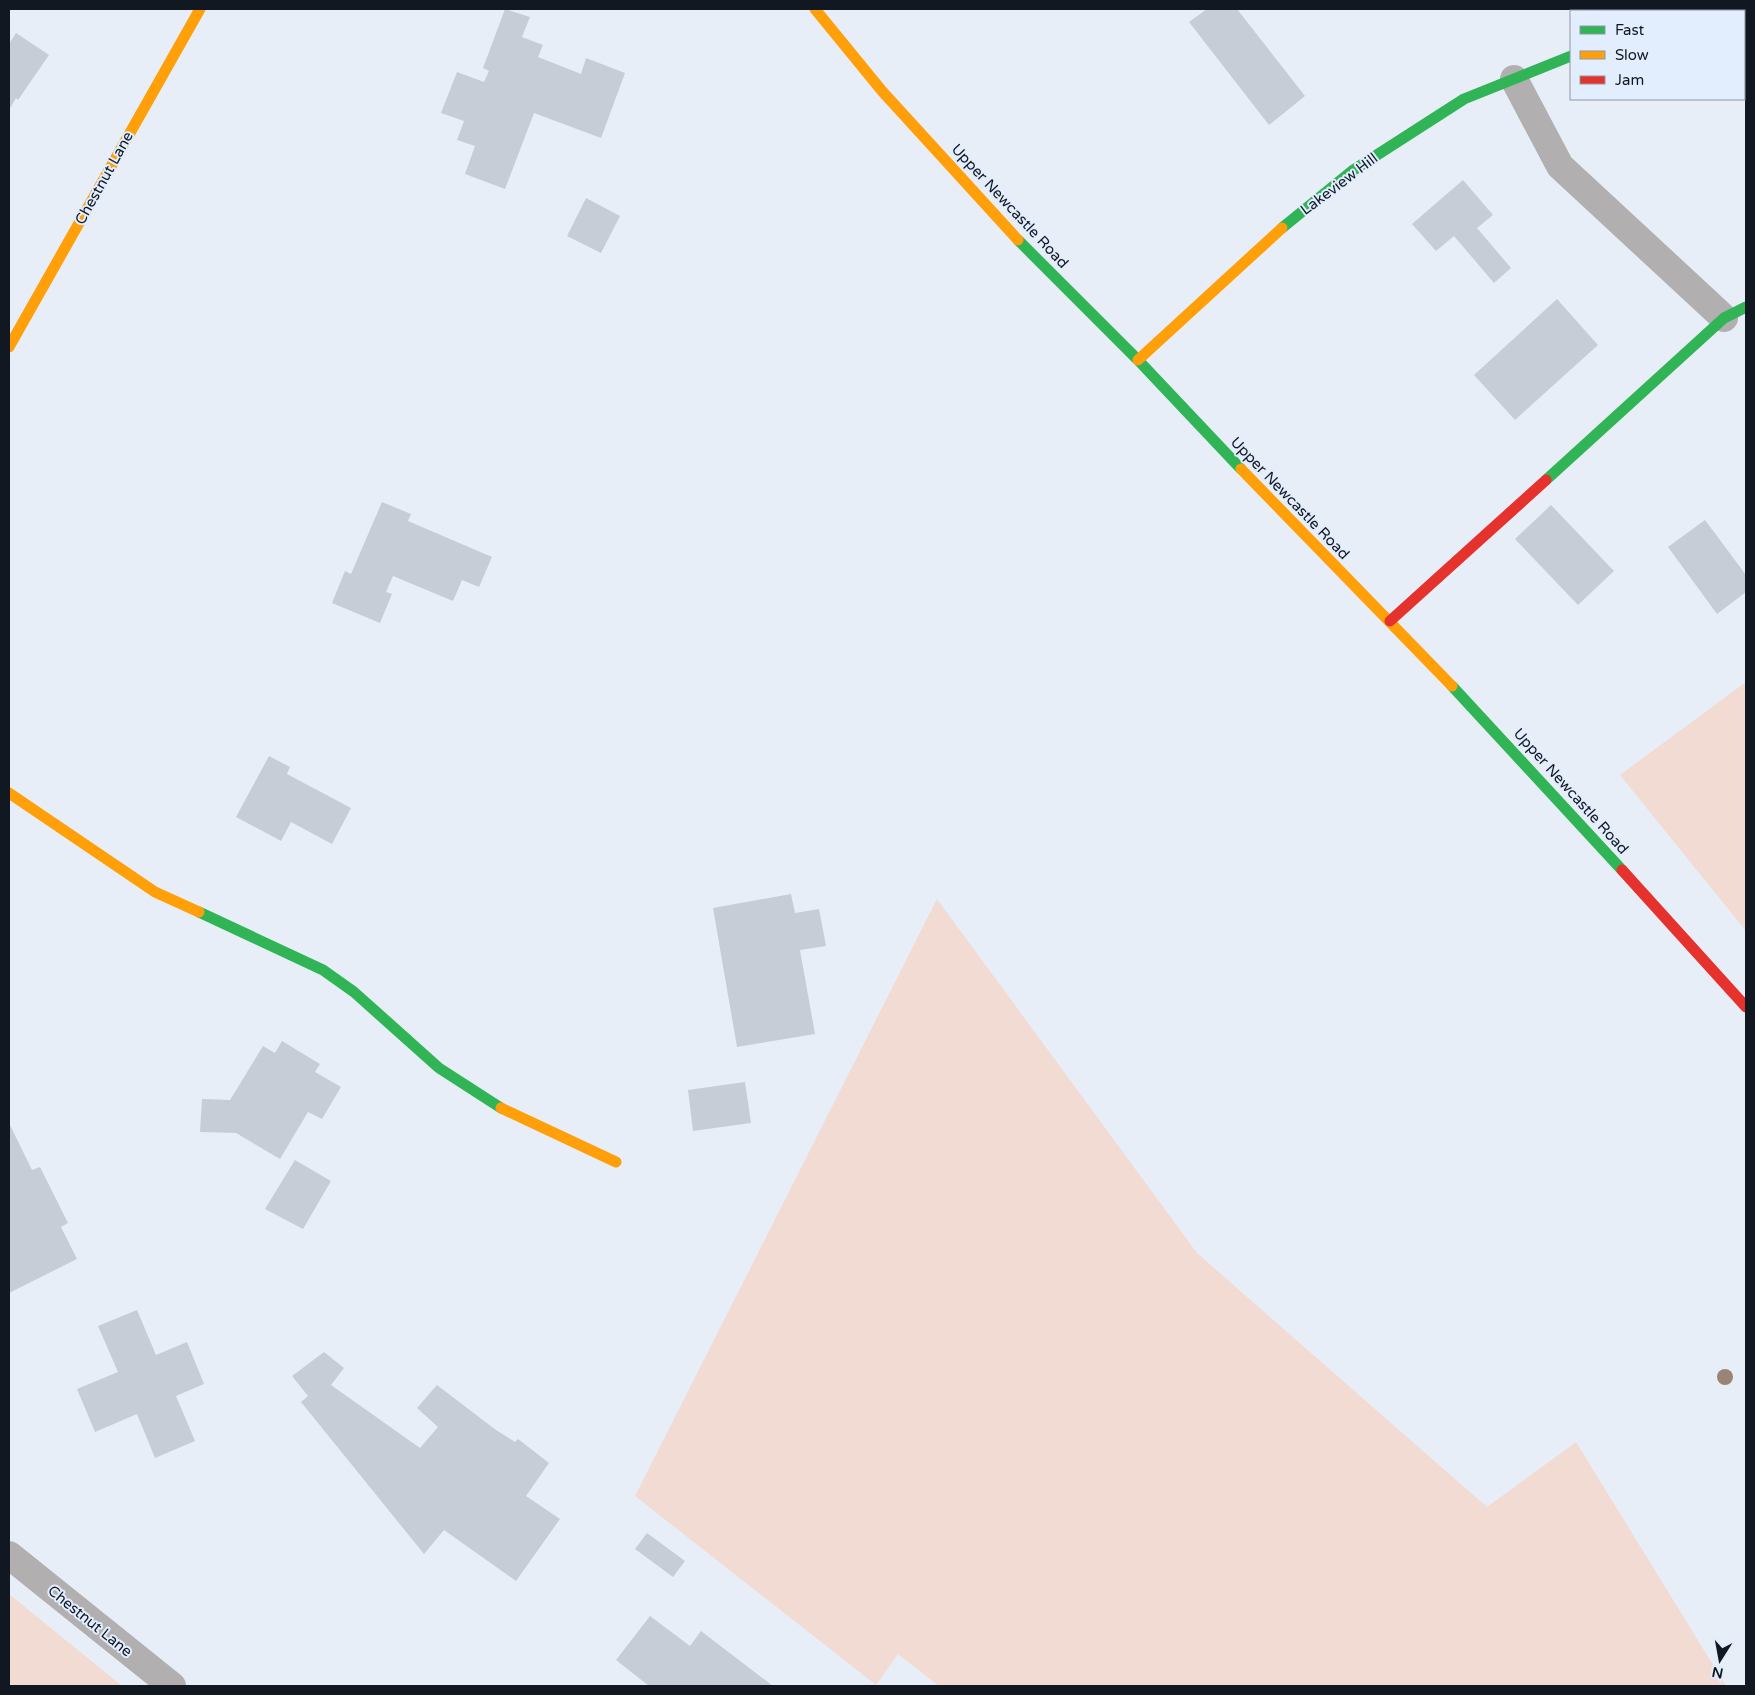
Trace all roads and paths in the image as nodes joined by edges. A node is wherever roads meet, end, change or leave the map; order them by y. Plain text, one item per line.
1 (200, 9) edge
2 (815, 9) edge
3 (1570, 56) edge
4 (1514, 78) junction
5 (1735, 312) edge
6 (9, 347) edge
7 (1138, 360) junction
8 (1390, 621) junction
9 (9, 793) edge
10 (1746, 1007) edge
11 (616, 1162) dead end
12 (9, 1555) edge
13 (172, 1686) edge

1 - 6 street, Chestnut Lane
2 - 7 street, Upper Newcastle Road
3 - 4 street, Lakeview Hill
4 - 5 street
4 - 7 street, Lakeview Hill
5 - 8 street
7 - 8 street, Upper Newcastle Road
8 - 10 street, Upper Newcastle Road
9 - 11 street
12 - 13 street, Chestnut Lane

